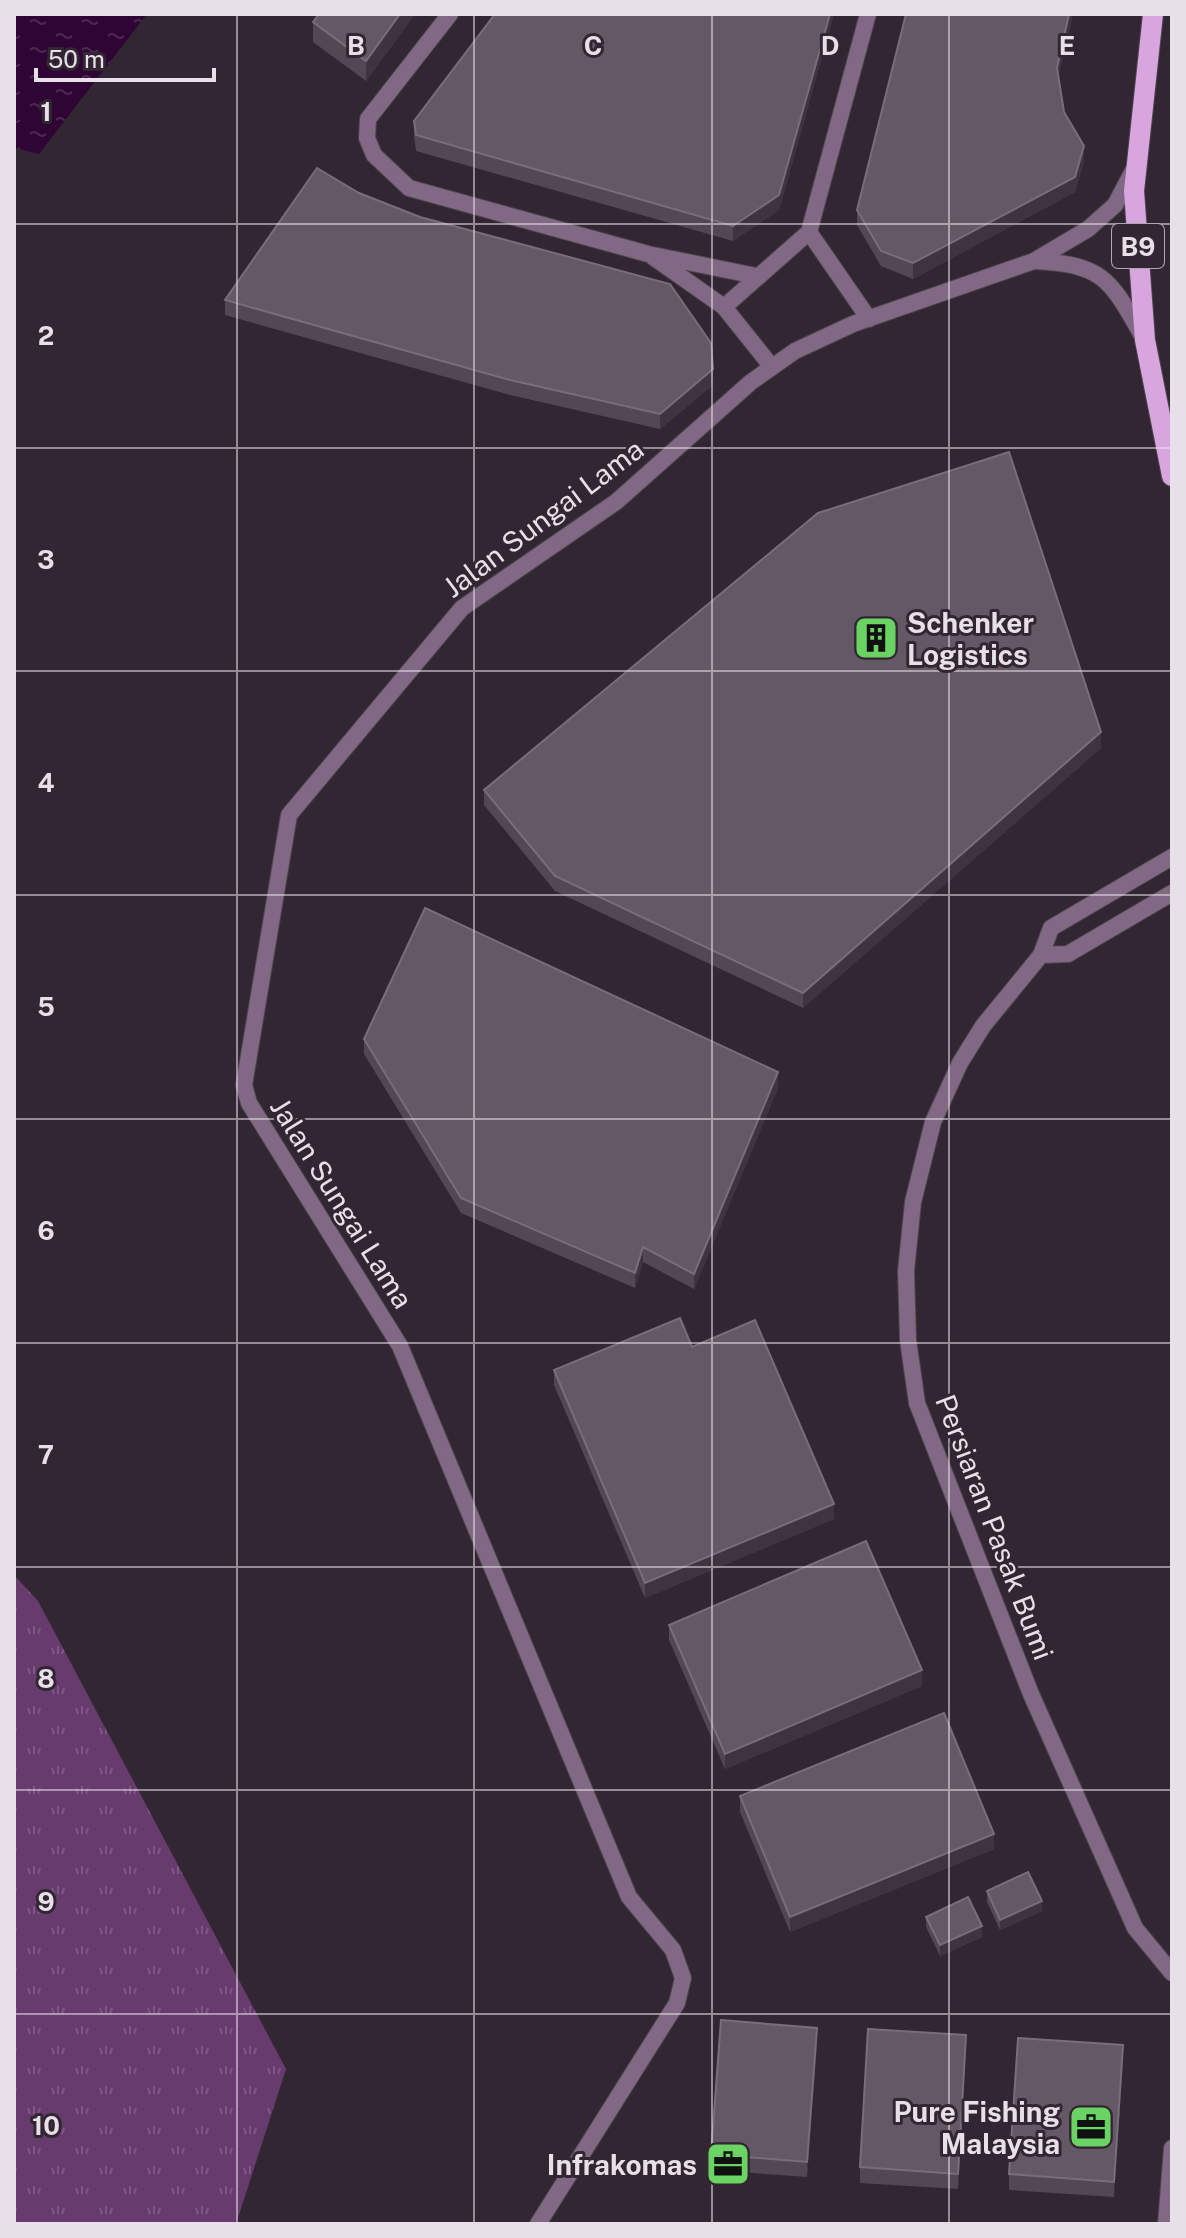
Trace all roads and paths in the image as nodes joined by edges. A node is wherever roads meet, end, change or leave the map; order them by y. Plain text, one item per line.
1 (450, 14) edge
2 (868, 14) edge
3 (1153, 14) edge
4 (1137, 164) junction
5 (809, 232) junction
6 (648, 254) junction
7 (1034, 261) junction
8 (756, 276) junction
9 (724, 307) junction
10 (869, 319) junction
11 (1145, 340) junction
12 (772, 367) junction
13 (1172, 476) edge
14 (1172, 857) edge
15 (1172, 893) edge
16 (1041, 955) junction
17 (1172, 1973) edge
18 (1172, 2148) edge
19 (538, 2224) edge
20 (1166, 2224) edge

1 - 6 street
2 - 5 street
3 - 4 main road, B9
4 - 7 street
4 - 11 main road, B9
5 - 8 street
5 - 10 street
6 - 8 street
6 - 9 street
7 - 10 street, Jalan Sungai Lama
7 - 11 street
8 - 9 street
9 - 12 street
10 - 12 street, Jalan Sungai Lama
11 - 13 main road, B9
12 - 19 street, Jalan Sungai Lama
14 - 16 street, Persiaran Pasak Bumi
15 - 16 street
16 - 17 street, Persiaran Pasak Bumi
18 - 20 street

